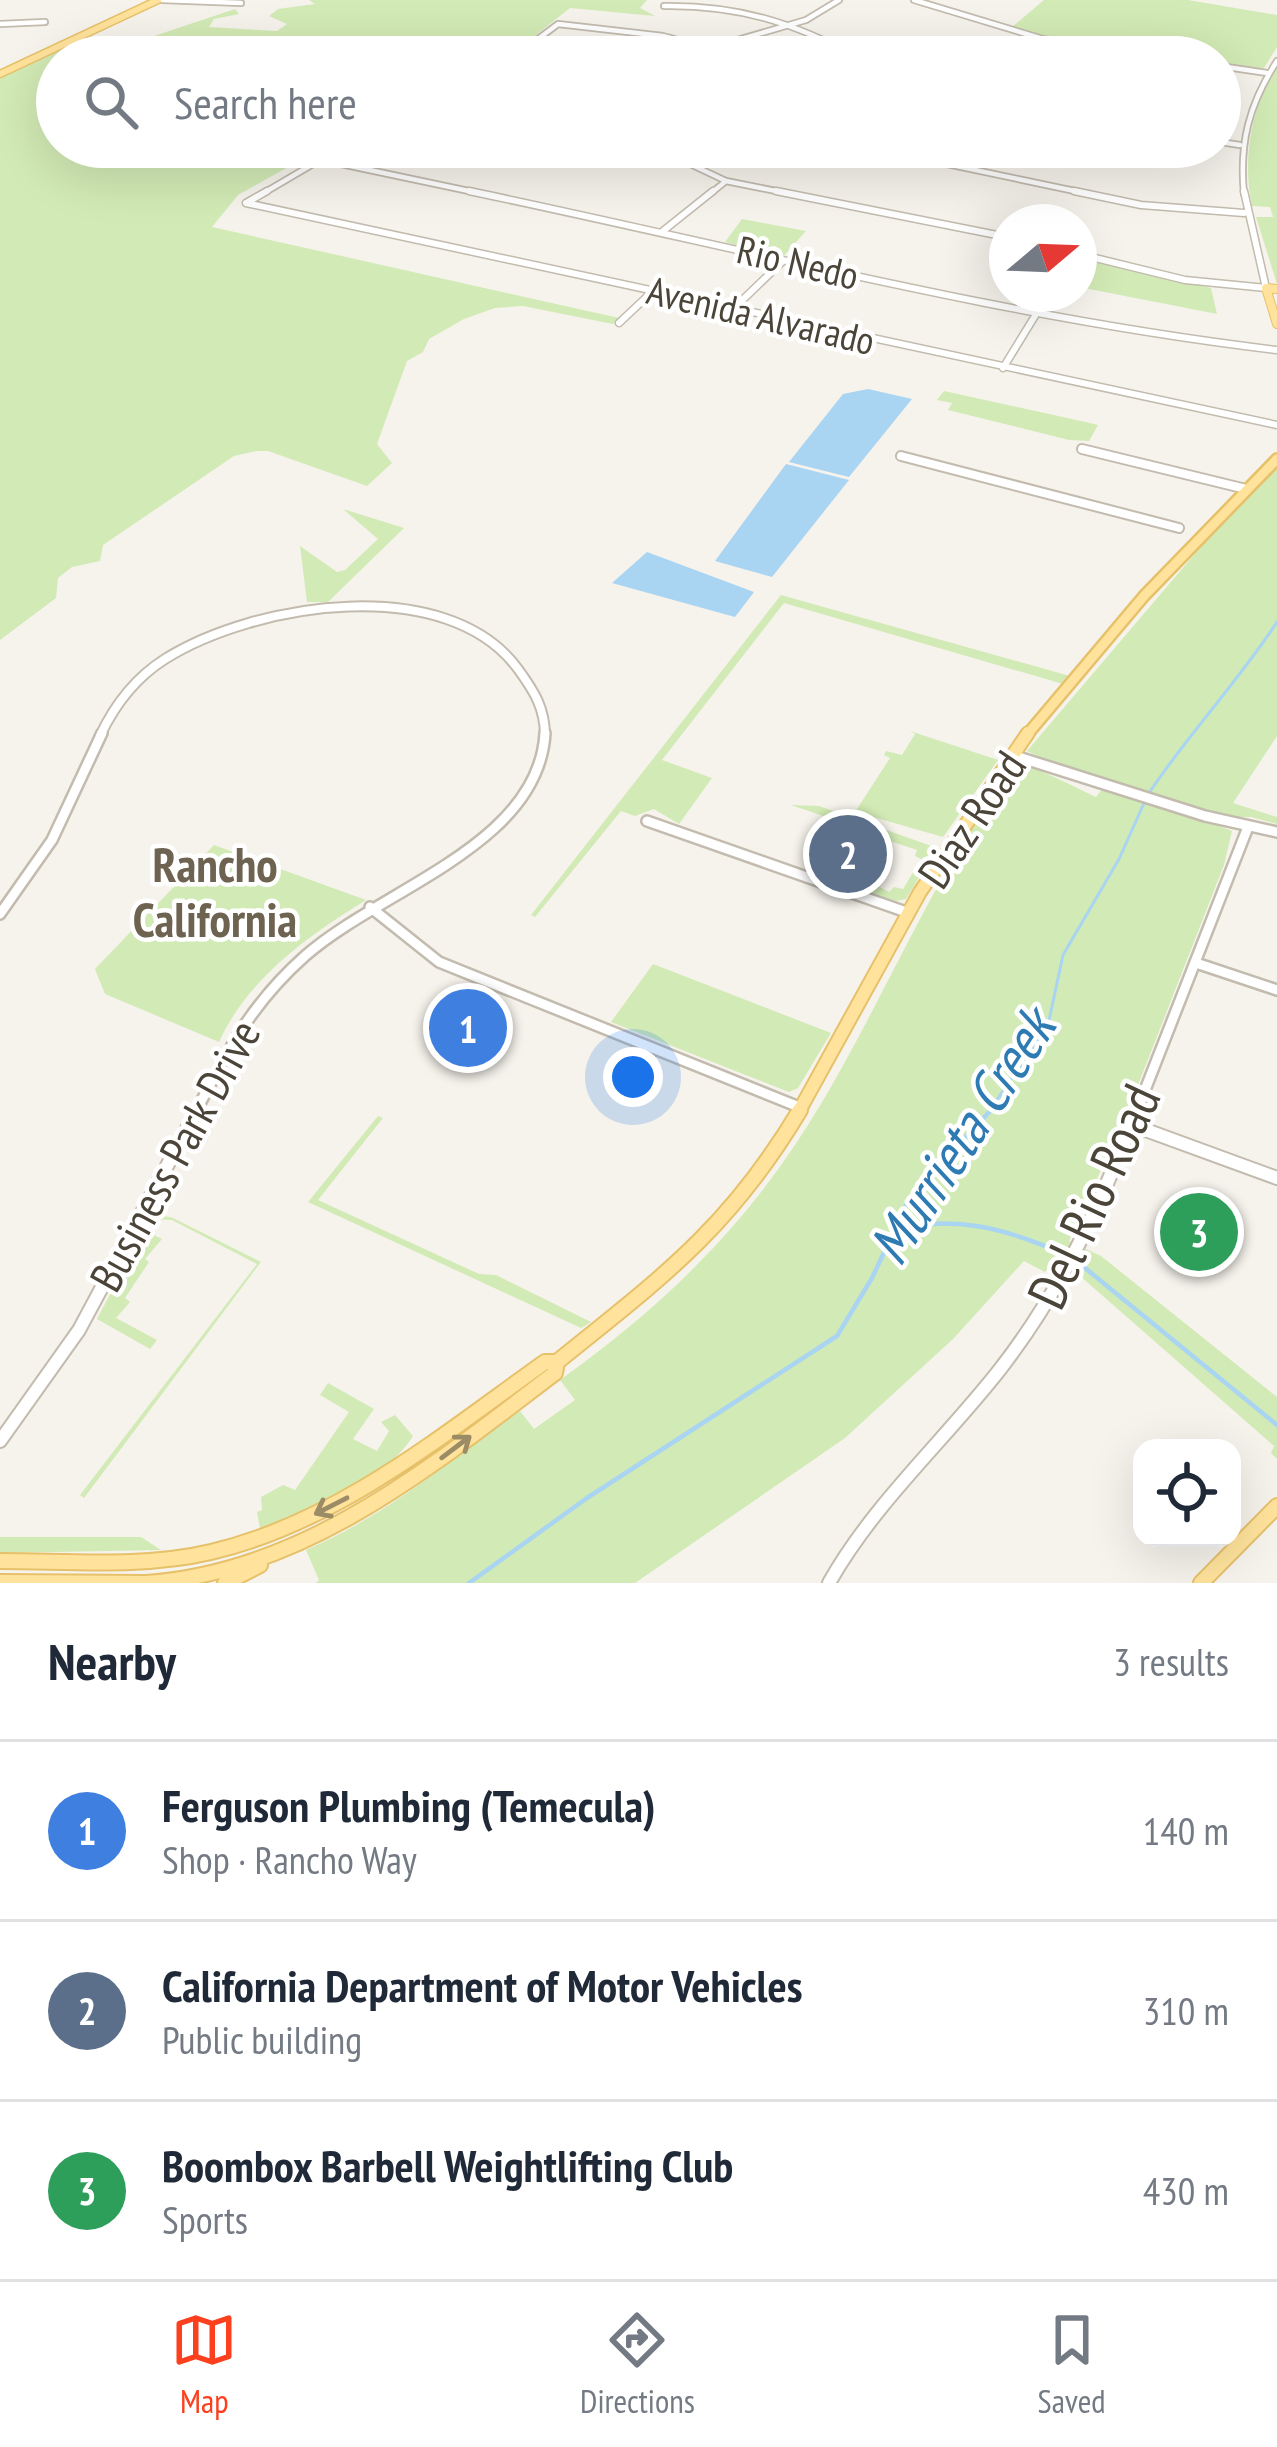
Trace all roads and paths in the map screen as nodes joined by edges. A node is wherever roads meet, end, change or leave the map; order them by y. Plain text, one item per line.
1 (160, 0) edge
2 (839, 0) edge
3 (914, 0) edge
4 (241, 2) edge
5 (664, 6) dead end
6 (45, 22) dead end
7 (795, 23) junction
8 (0, 25) edge
9 (82, 36) edge
10 (542, 36) edge
11 (663, 36) edge
12 (750, 36) edge
13 (819, 36) edge
14 (1030, 36) edge
15 (36, 57) edge
16 (1277, 61) edge
17 (1241, 69) edge
18 (1267, 73) junction
19 (0, 74) edge
20 (1241, 142) edge
21 (1241, 162) edge
22 (308, 168) edge
23 (360, 168) edge
24 (699, 168) edge
25 (966, 168) edge
26 (726, 181) junction
27 (1244, 213) junction
28 (663, 232) junction
29 (989, 233) edge
30 (1097, 258) edge
31 (783, 261) junction
32 (1272, 289) edge
33 (653, 291) junction
34 (989, 301) edge
35 (730, 311) junction
36 (1037, 312) edge
37 (1043, 312) edge
38 (619, 323) dead end
39 (1277, 324) edge
40 (1277, 350) edge
41 (1003, 368) junction
42 (1277, 425) edge
43 (1082, 449) dead end
44 (901, 456) dead end
45 (1277, 459) edge
46 (1246, 489) junction
47 (1205, 534) junction
48 (1011, 755) junction
49 (647, 821) dead end
50 (1248, 827) junction
51 (1277, 832) edge
52 (370, 907) junction
53 (909, 913) junction
54 (0, 914) edge
55 (1196, 963) junction
56 (1277, 990) edge
57 (799, 1107) junction
58 (1132, 1126) junction
59 (1277, 1178) edge
60 (557, 1362) junction
61 (0, 1441) edge
62 (1277, 1506) edge
63 (285, 1552) junction
64 (0, 1561) edge
65 (0, 1582) edge
66 (226, 1583) edge
67 (829, 1583) edge
68 (1201, 1583) edge

1 - 4 street
1 - 9 main road
2 - 7 street
3 - 14 street
5 - 7 street
6 - 8 street
7 - 12 street
7 - 13 street
10 - 11 street
15 - 19 main road
16 - 18 street
17 - 18 street
18 - 20 street
21 - 27 street
22 - 33 street, Avenida Alvarado
23 - 28 street, Rio Nedo
24 - 26 street
25 - 27 street
26 - 28 street
26 - 29 street
27 - 32 street
28 - 31 street, Rio Nedo
30 - 32 street
31 - 34 street, Rio Nedo
31 - 35 street
32 - 39 main road
33 - 35 street, Avenida Alvarado
33 - 38 street
35 - 41 street, Avenida Alvarado
36 - 41 street
37 - 40 street, Rio Nedo
41 - 42 street, Avenida Alvarado
43 - 46 street
44 - 47 street
45 - 46 main road, Diaz Road
46 - 47 main road, Diaz Road
47 - 48 main road, Diaz Road
48 - 50 street
48 - 53 main road, Diaz Road
49 - 53 street
50 - 51 street
50 - 55 street, Del Rio Road
52 - 54 street, Business Park Drive
52 - 57 street
52 - 61 street, Business Park Drive
53 - 57 main road, Diaz Road
55 - 56 street
55 - 58 street, Del Rio Road
57 - 60 main road, Diaz Road
58 - 59 street
58 - 67 street, Del Rio Road
63 -> 60 main road, Diaz Road
60 -> 64 main road, Diaz Road
62 - 68 main road
63 - 65 main road, Diaz Road
63 - 66 main road

